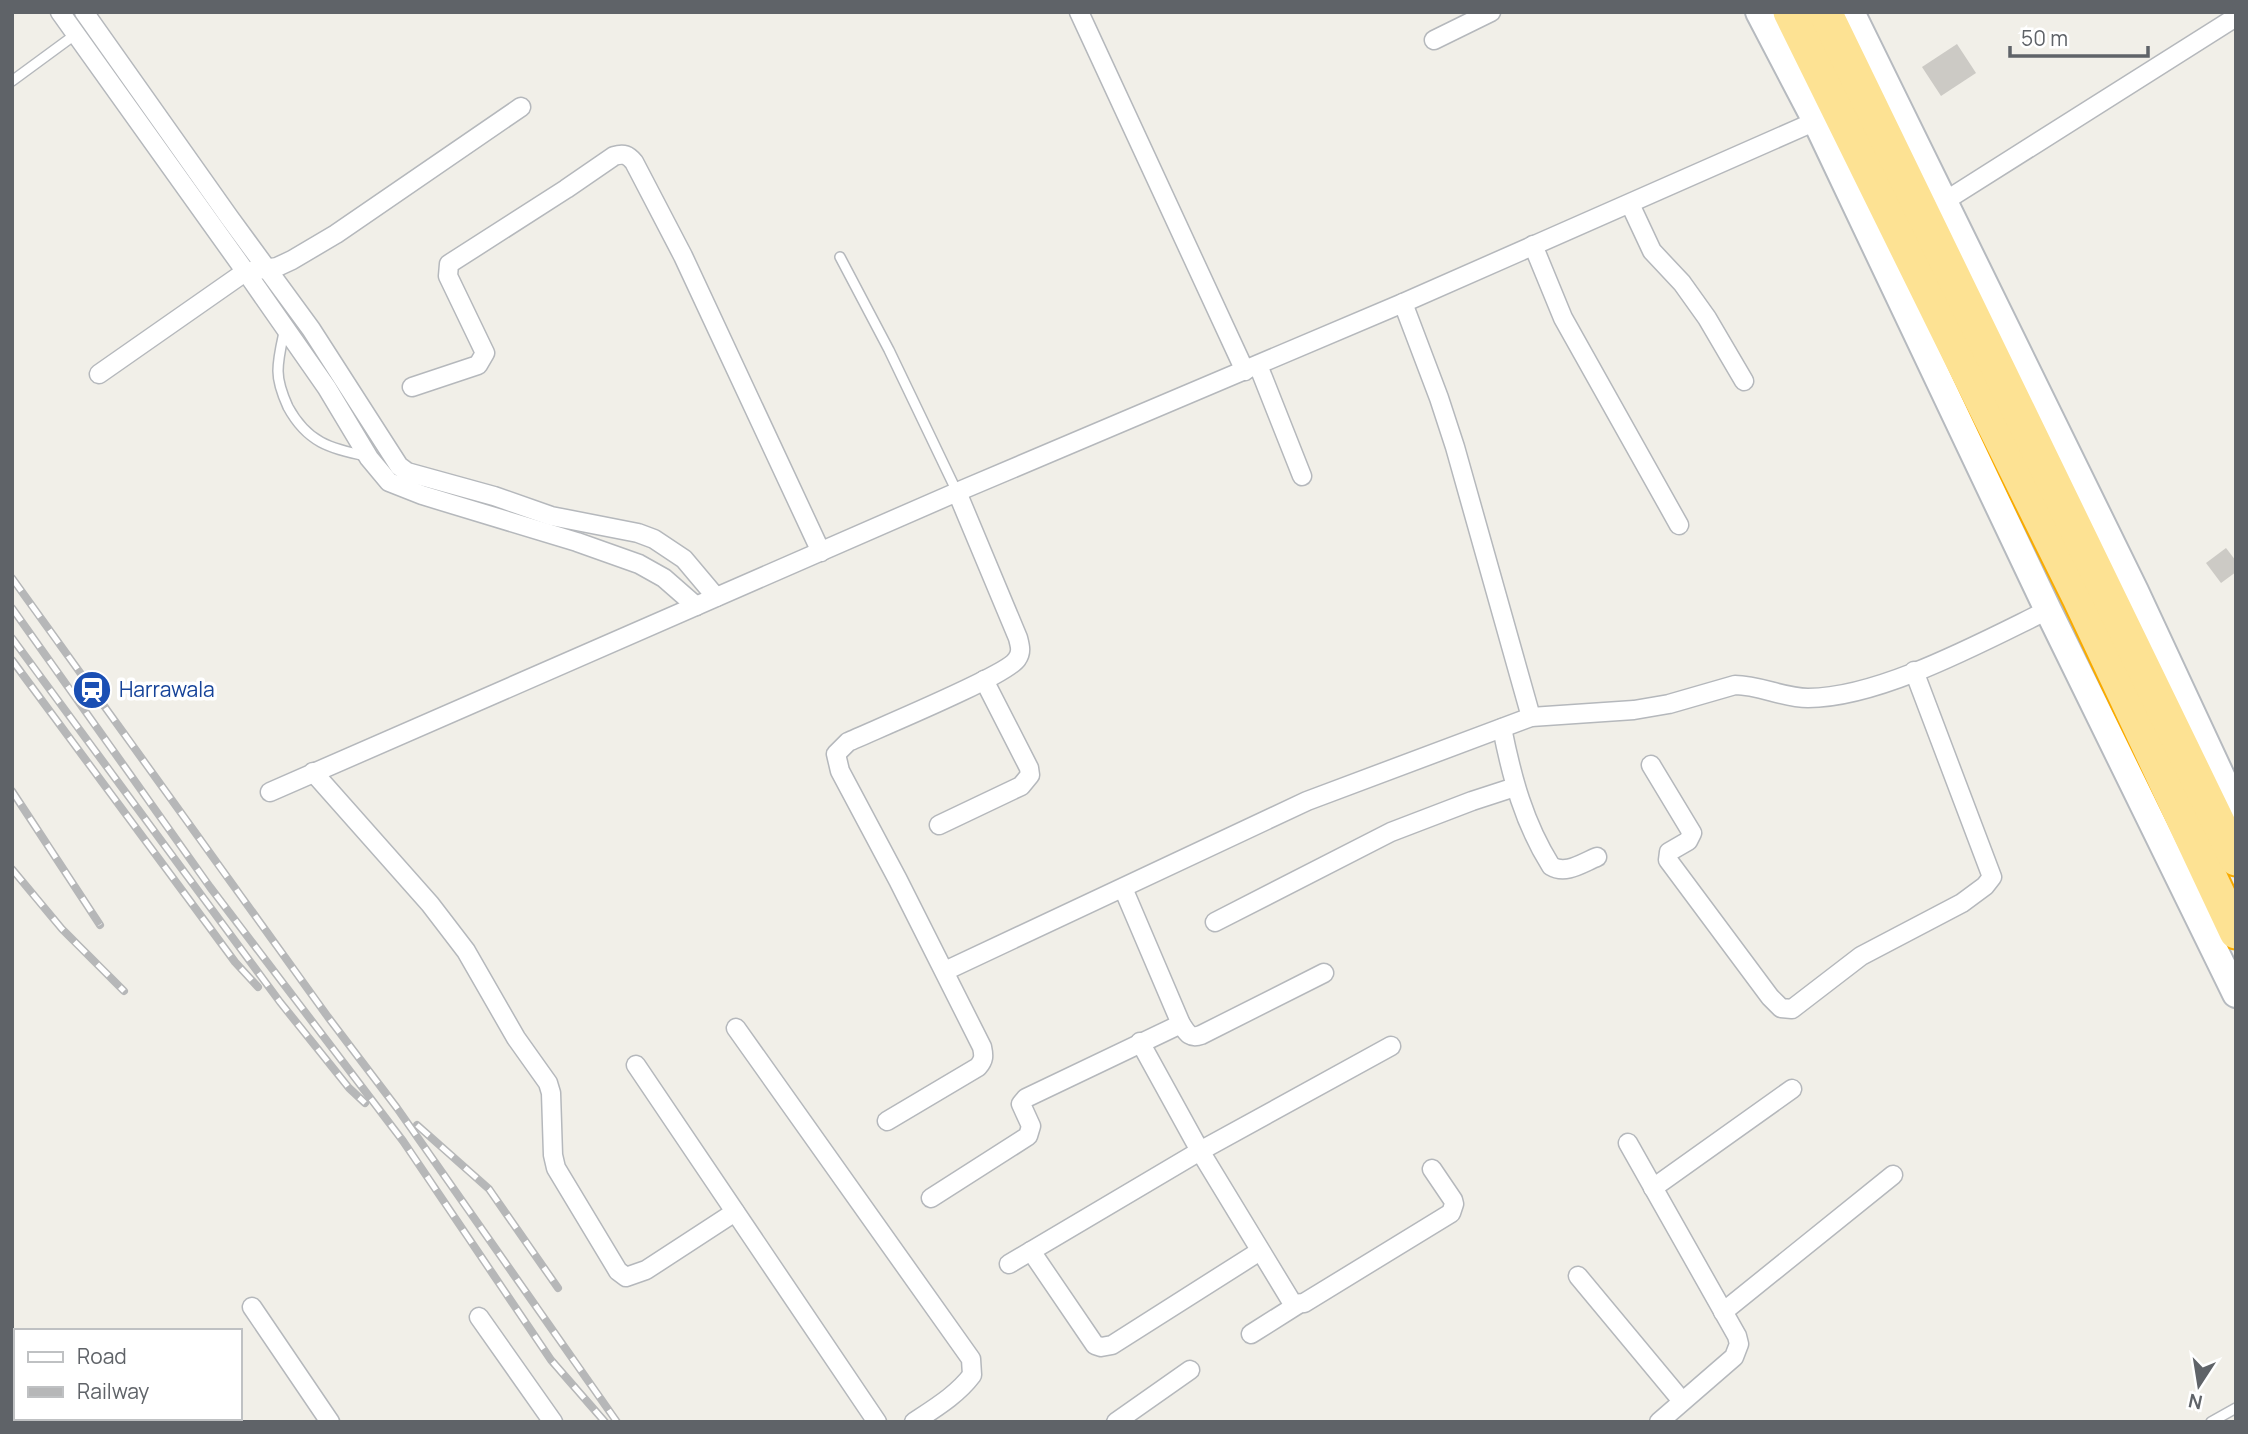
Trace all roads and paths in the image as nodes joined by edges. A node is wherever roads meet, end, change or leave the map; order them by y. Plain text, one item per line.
1 (60, 12) edge
2 (84, 12) edge
3 (1079, 12) edge
4 (1491, 12) edge
5 (1759, 12) edge
6 (1790, 12) edge
7 (1825, 12) edge
8 (1851, 12) edge
9 (2236, 17) edge
10 (76, 34) junction
11 (1434, 40) dead end
12 (12, 81) edge
13 (521, 107) dead end
14 (1816, 121) junction
15 (1945, 201) junction
16 (1630, 204) junction
17 (1533, 244) junction
18 (840, 257) dead end
19 (267, 269) junction
20 (245, 272) junction
21 (1403, 303) junction
22 (285, 328) junction
23 (1252, 368) junction
24 (99, 374) dead end
25 (1744, 381) dead end
26 (412, 387) dead end
27 (369, 456) junction
28 (401, 468) junction
29 (1301, 476) dead end
30 (389, 482) junction
31 (957, 492) junction
32 (1679, 525) dead end
33 (821, 552) junction
34 (716, 597) junction
35 (696, 606) junction
36 (2048, 610) junction
37 (1914, 671) junction
38 (984, 680) junction
39 (1531, 718) junction
40 (1502, 728) junction
41 (1651, 765) dead end
42 (313, 772) junction
43 (1515, 787) junction
44 (270, 792) dead end
45 (2236, 808) edge
46 (939, 825) dead end
47 (1597, 857) dead end
48 (2236, 859) edge
49 (1123, 888) junction
50 (1215, 922) dead end
51 (2236, 932) edge
52 (945, 971) junction
53 (1324, 973) dead end
54 (2236, 994) edge
55 (1181, 1024) junction
56 (736, 1028) dead end
57 (1140, 1042) junction
58 (1391, 1046) dead end
59 (636, 1065) dead end
60 (1792, 1090) dead end
61 (887, 1121) dead end
62 (1628, 1143) dead end
63 (1200, 1151) junction
64 (1432, 1169) dead end
65 (1893, 1175) dead end
66 (1653, 1188) junction
67 (931, 1198) dead end
68 (736, 1212) junction
69 (1031, 1251) junction
70 (1260, 1251) junction
71 (1009, 1264) dead end
72 (1578, 1276) dead end
73 (1297, 1305) junction
74 (252, 1307) dead end
75 (1723, 1312) junction
76 (479, 1317) dead end
77 (1251, 1334) dead end
78 (1190, 1370) dead end
79 (1682, 1401) junction
80 (2236, 1408) edge
81 (330, 1422) edge
82 (552, 1422) edge
83 (877, 1422) edge
84 (914, 1422) edge
85 (1116, 1422) edge
86 (1659, 1422) edge
87 (2211, 1422) edge

1 - 10 street
2 - 19 street
3 - 23 street
4 - 11 street
5 - 14 street
6 - 51 highway
7 - 48 highway
8 - 15 street
9 - 15 street
10 - 12 lane
10 - 20 street
13 - 19 street
14 - 16 street
14 - 36 street
15 - 45 street
16 - 17 street
16 - 25 street
17 - 21 street
17 - 32 street
18 - 31 lane
19 - 20 street
19 - 28 street
20 - 22 street
20 - 24 street
21 - 23 street
21 - 39 street
22 - 27 street
22 - 27 lane
23 - 29 street
23 - 31 street
26 - 33 street
27 - 30 street
28 - 30 street
28 - 34 street
30 - 35 street
31 - 33 street
31 - 38 street
33 - 34 street
34 - 35 street
35 - 42 street
36 - 37 street
36 - 54 street
37 - 39 street
37 - 41 street
38 - 46 street
38 - 52 street
39 - 40 street
40 - 43 street
40 - 49 street
42 - 44 street
42 - 68 street
43 - 47 street
43 - 50 street
49 - 52 street
49 - 55 street
52 - 61 street
53 - 55 street
55 - 57 street
56 - 84 street
57 - 63 street
57 - 67 street
58 - 63 street
59 - 68 street
60 - 66 street
62 - 66 street
63 - 69 street
63 - 70 street
64 - 73 street
65 - 75 street
66 - 75 street
68 - 83 street
69 - 70 street
69 - 71 street
70 - 73 street
72 - 79 street
73 - 77 street
74 - 81 street
75 - 79 street
76 - 82 street
78 - 85 street
79 - 86 street
80 - 87 lane

